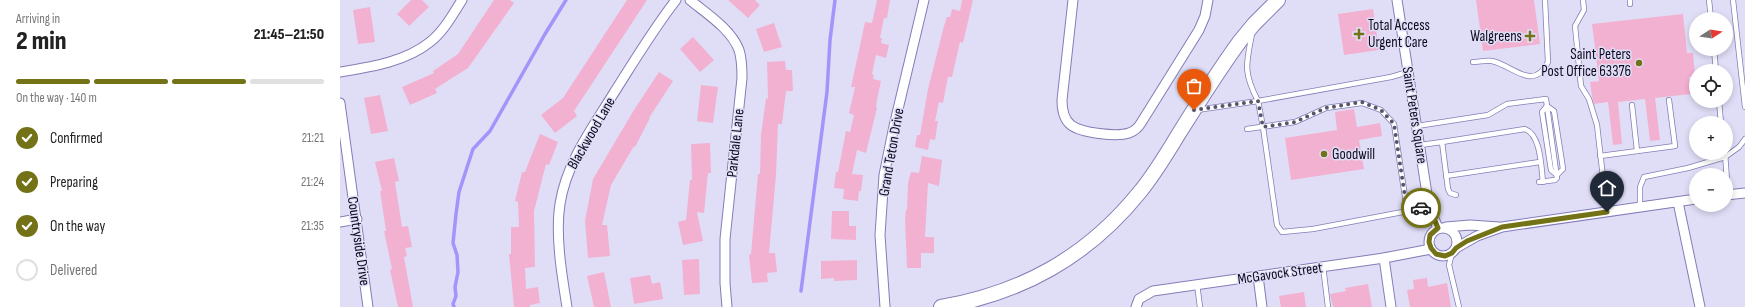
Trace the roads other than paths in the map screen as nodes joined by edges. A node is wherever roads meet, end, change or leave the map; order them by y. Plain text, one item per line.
1 (462, 0) edge
2 (676, 0) edge
3 (690, 0) edge
4 (924, 0) edge
5 (1073, 0) edge
6 (1208, 0) edge
7 (1278, 0) edge
8 (1397, 0) edge
9 (1545, 0) edge
10 (1583, 0) edge
11 (1709, 0) edge
12 (1733, 0) edge
13 (1710, 12) edge
14 (1254, 24) junction
15 (1473, 62) dead end
16 (340, 72) edge
17 (1408, 72) junction
18 (1670, 100) dead end
19 (1258, 101) junction
20 (340, 103) edge
21 (1632, 105) dead end
22 (1547, 106) junction
23 (1745, 107) edge
24 (1194, 110) junction
25 (1417, 126) junction
26 (1263, 127) junction
27 (1247, 129) dead end
28 (1745, 139) edge
29 (1442, 142) junction
30 (1420, 145) junction
31 (1637, 151) junction
32 (1733, 151) edge
33 (1600, 156) junction
34 (1711, 160) edge
35 (1540, 162) junction
36 (1557, 174) junction
37 (1446, 176) junction
38 (1745, 193) edge
39 (1733, 194) edge
40 (1456, 195) dead end
41 (1689, 201) edge
42 (1678, 202) junction
43 (1429, 207) junction
44 (1640, 208) junction
45 (1407, 210) junction
46 (1607, 212) junction
47 (357, 219) junction
48 (340, 222) edge
49 (1502, 227) junction
50 (1441, 228) junction
51 (1431, 248) junction
52 (1454, 250) junction
53 (1384, 258) junction
54 (1323, 266) junction
55 (1258, 276) junction
56 (1197, 284) junction
57 (368, 307) edge
58 (567, 307) edge
59 (728, 307) edge
60 (885, 307) edge
61 (941, 307) edge
62 (1136, 307) edge
63 (1200, 307) edge
64 (1262, 307) edge
65 (1328, 307) edge
66 (1391, 307) edge
67 (1459, 307) edge
68 (1700, 307) edge

1 - 16 street
2 - 58 street, Blackwood Lane
3 - 59 street, Parkdale Lane
4 - 60 street, Grand Teton Drive
5 - 6 street
7 - 14 main road
8 - 17 street, Saint Peters Square
9 - 15 lane
10 - 33 lane
11 - 13 lane
12 - 23 lane
14 - 19 lane
14 - 24 main road
17 - 19 lane
17 - 25 street, Saint Peters Square
18 - 31 lane
19 - 24 lane
19 - 26 lane
20 - 47 street, Countryside Drive
21 - 31 lane
22 - 25 lane
22 - 36 lane
22 - 36 lane
24 - 61 main road
25 - 30 street, Saint Peters Square
26 - 27 lane
26 - 45 lane
26 - 45 lane
28 - 32 lane
29 - 30 lane
29 - 35 lane
29 - 37 lane
30 - 43 street, Saint Peters Square
31 - 33 lane
33 - 46 lane
34 - 44 lane
35 - 36 lane
35 - 37 lane
37 - 40 lane
38 - 39 street
41 - 42 street
42 - 44 street
42 - 68 street
43 - 45 lane
43 - 50 street, Saint Peters Square
44 - 46 street
46 - 49 street
47 - 48 street
47 - 57 street, Countryside Drive
49 - 50 street
49 - 52 street
50 - 51 street
50 - 52 street
51 - 52 street
51 - 53 street, McGavock Street
52 - 67 lane
53 - 54 street, McGavock Street
53 - 66 street
54 - 55 street, McGavock Street
54 - 65 lane
55 - 56 street, McGavock Street
55 - 64 street
56 - 62 street, McGavock Street
56 - 63 lane

